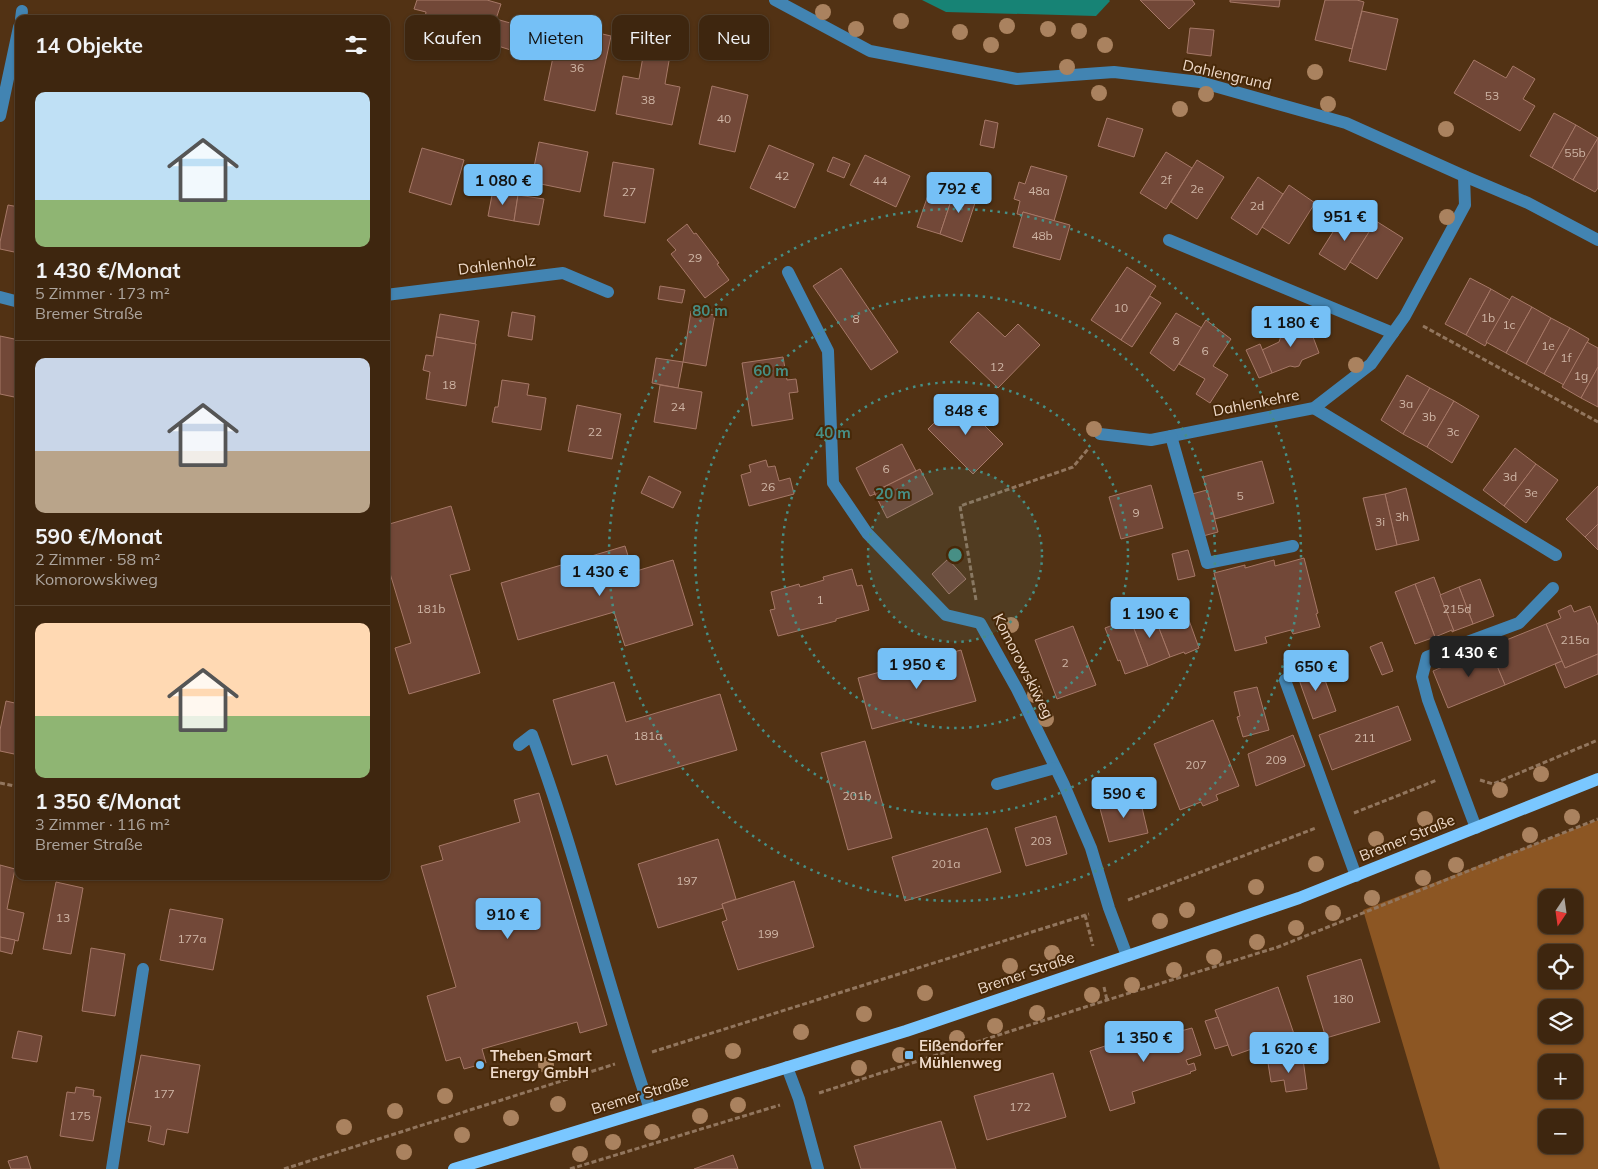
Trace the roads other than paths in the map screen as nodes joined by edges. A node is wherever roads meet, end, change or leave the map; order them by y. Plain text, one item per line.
1 (775, 0) edge
2 (15, 46) edge
3 (0, 116) edge
4 (1464, 176) junction
5 (1169, 240) dead end
6 (1598, 240) edge
7 (788, 272) dead end
8 (608, 292) dead end
9 (390, 295) edge
10 (0, 297) edge
11 (15, 301) edge
12 (1394, 332) junction
13 (1314, 408) junction
14 (1100, 434) road end
15 (1171, 436) junction
16 (1293, 546) dead end
17 (1556, 556) dead end
18 (1553, 588) dead end
19 (1285, 680) dead end
20 (519, 745) dead end
21 (1055, 768) junction
22 (1598, 780) edge
23 (997, 784) dead end
24 (1476, 828) junction
25 (1356, 876) junction
26 (1127, 956) junction
27 (143, 969) dead end
28 (787, 1068) junction
29 (650, 1109) junction
30 (112, 1169) edge
31 (454, 1169) edge
32 (818, 1169) edge

1 - 4 street, Dahlengrund
2 - 3 street
4 - 6 street, Dahlengrund
4 - 12 street, Dahlenkehre
5 - 12 street
7 - 21 street, Komorowskiweg
8 - 9 street, Dahlenholz
10 - 11 street
12 - 13 street, Dahlenkehre
13 - 15 street, Dahlenkehre
13 - 17 street
14 - 15 street, Dahlenkehre
15 - 16 street
18 - 24 street
19 - 25 street
20 - 29 street
21 - 23 street
21 - 26 street, Komorowskiweg
22 - 24 main road, Bremer Straße
24 - 25 main road, Bremer Straße
25 - 26 main road, Bremer Straße
26 - 28 main road, Bremer Straße
27 - 30 street
28 - 29 main road, Bremer Straße
28 - 32 street
29 - 31 main road, Bremer Straße

